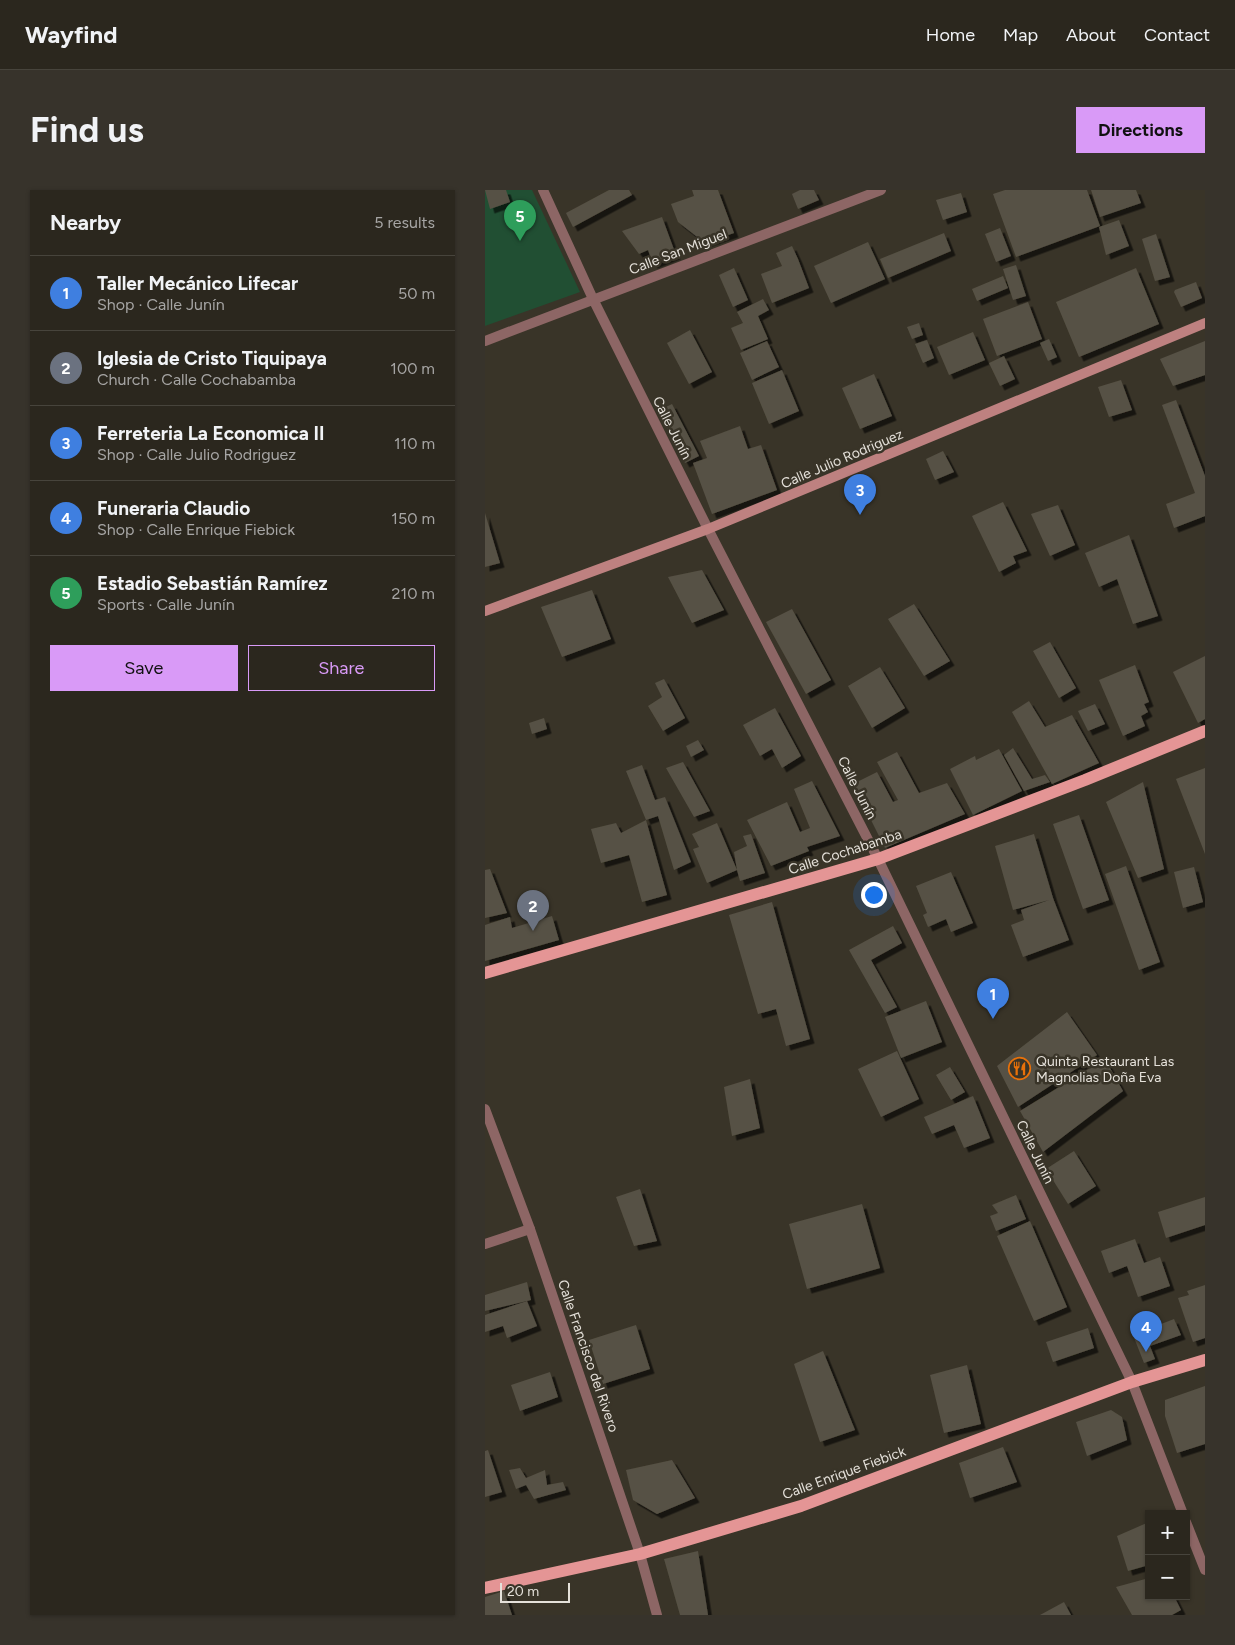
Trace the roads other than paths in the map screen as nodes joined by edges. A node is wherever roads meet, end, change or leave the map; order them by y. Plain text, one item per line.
1 (543, 190) edge
2 (881, 190) edge
3 (593, 299) junction
4 (1205, 323) edge
5 (485, 341) edge
6 (708, 530) junction
7 (485, 611) edge
8 (1205, 731) edge
9 (878, 859) junction
10 (485, 973) edge
11 (485, 1109) edge
12 (530, 1229) junction
13 (485, 1244) edge
14 (1205, 1360) edge
15 (1131, 1382) junction
16 (1181, 1510) edge
17 (1190, 1532) edge
18 (640, 1554) junction
19 (1205, 1570) edge
20 (485, 1588) edge
21 (657, 1615) edge

1 - 3 street, Calle Junín
2 - 3 street, Calle San Miguel
3 - 5 street, Calle San Miguel
3 - 6 street, Calle Junín
4 - 6 main road, Calle Julio Rodriguez
6 - 7 main road, Calle Julio Rodriguez
6 - 9 street, Calle Junín
8 - 9 main road, Calle Cochabamba
9 - 10 main road, Calle Cochabamba
9 - 15 street, Calle Junín
11 - 12 street, Calle Francisco del Rivero
12 - 13 street
12 - 18 street, Calle Francisco del Rivero
14 - 15 main road, Calle Enrique Fiebick
15 - 16 street, Calle Junín
15 - 18 main road, Calle Enrique Fiebick
17 - 19 street
18 - 20 main road, Calle Enrique Fiebick
18 - 21 street, Calle Francisco del Rivero

